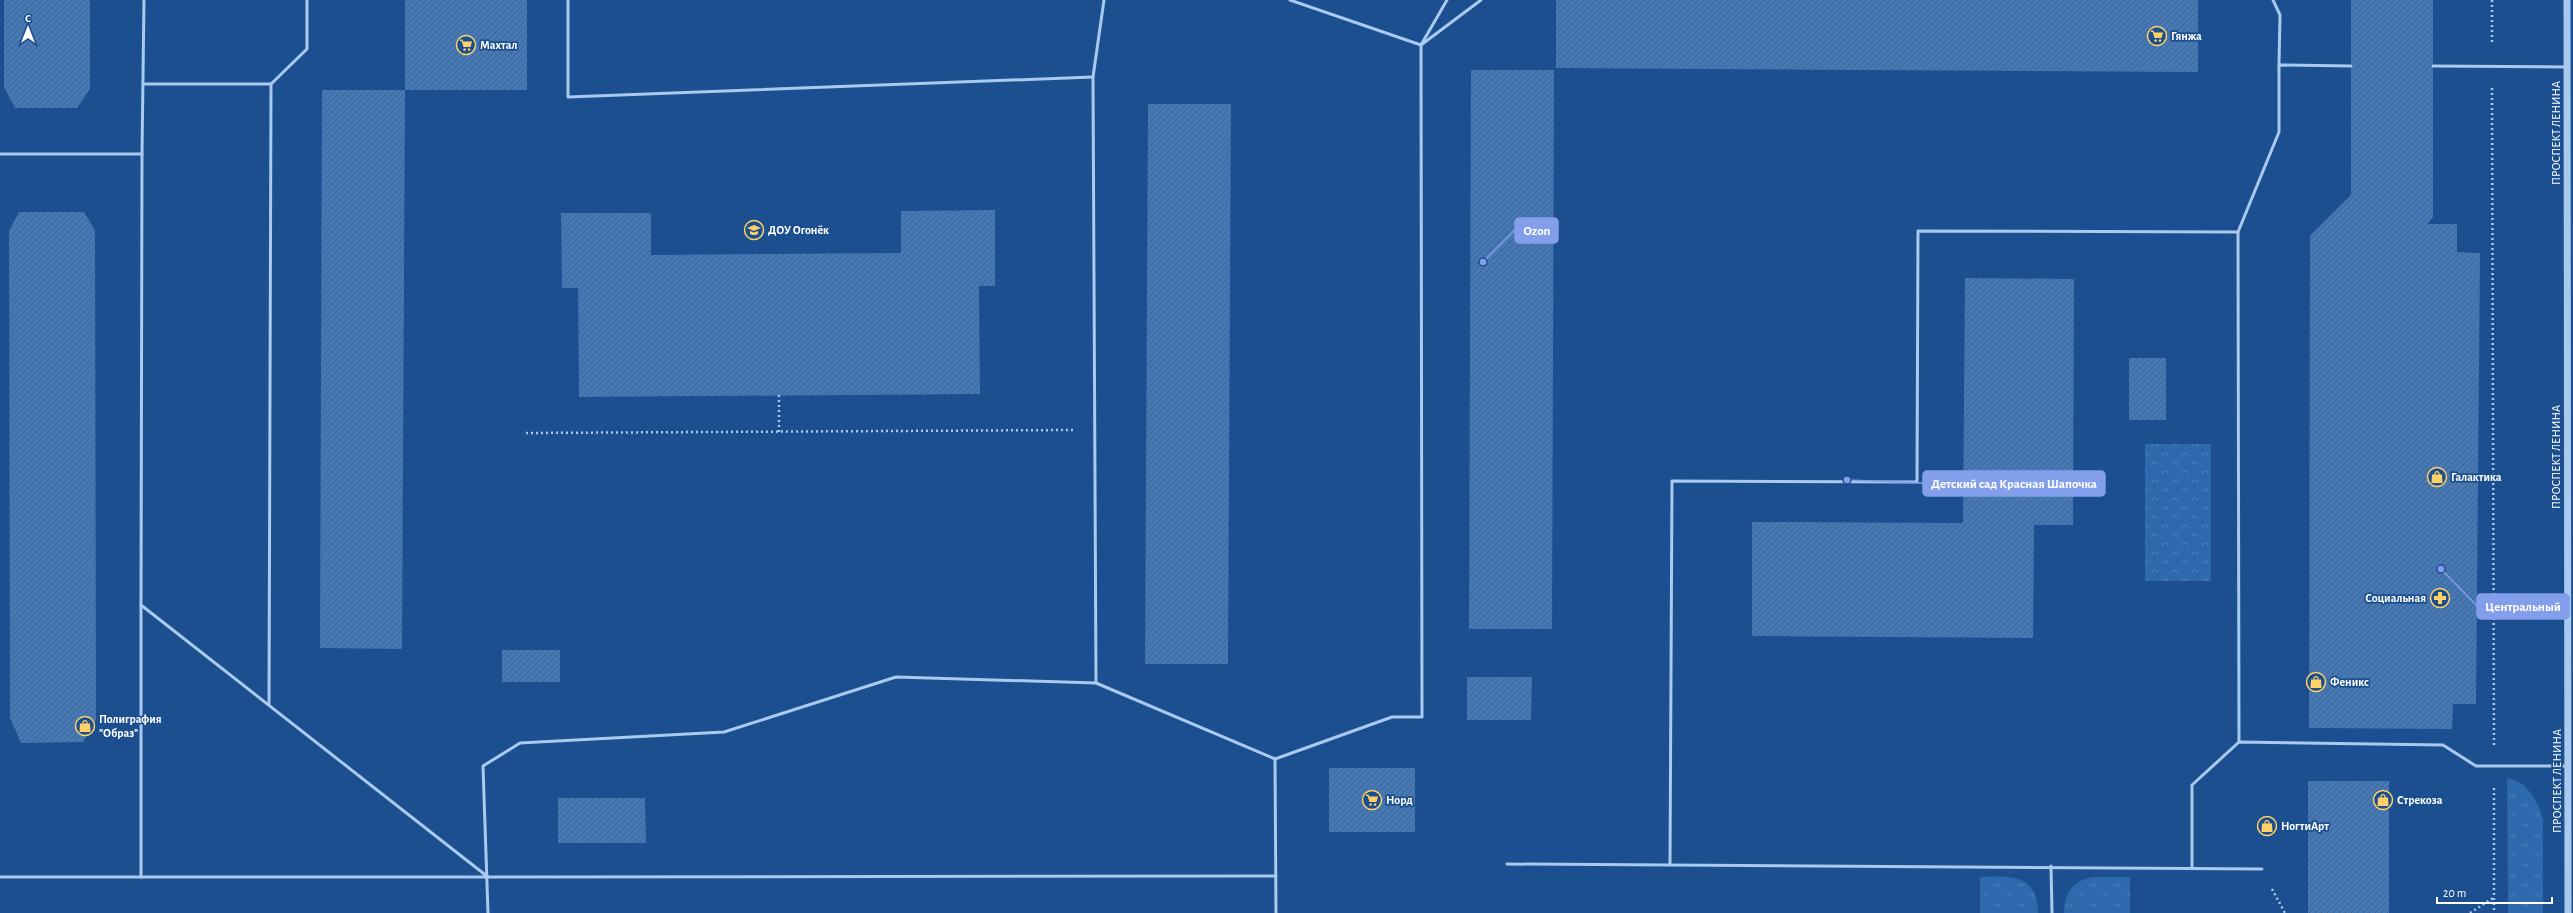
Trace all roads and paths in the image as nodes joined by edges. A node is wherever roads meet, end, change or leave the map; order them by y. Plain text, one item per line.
1 (144, 0) edge
2 (307, 0) edge
3 (568, 0) edge
4 (1104, 0) edge
5 (1290, 0) edge
6 (1446, 0) edge
7 (1481, 0) edge
8 (2273, 0) edge
9 (2492, 0) edge
10 (2567, 0) edge
11 (1421, 46) junction
12 (2279, 65) junction
13 (2351, 66) dead end
14 (2433, 66) dead end
15 (2492, 67) junction
16 (2567, 67) junction
17 (1093, 77) junction
18 (143, 84) junction
19 (271, 84) junction
20 (0, 154) edge
21 (142, 154) junction
22 (2238, 232) junction
23 (779, 395) dead end
24 (1094, 430) junction
25 (779, 432) junction
26 (526, 433) dead end
27 (141, 605) junction
28 (1096, 683) junction
29 (269, 705) junction
30 (2239, 742) junction
31 (1276, 759) junction
32 (2494, 766) junction
33 (2568, 766) junction
34 (1507, 864) dead end
35 (1670, 865) junction
36 (2052, 866) junction
37 (2192, 868) junction
38 (2262, 869) joint
39 (0, 876) edge
40 (141, 876) junction
41 (488, 876) junction
42 (1276, 876) junction
43 (2494, 898) junction
44 (488, 913) edge
45 (1276, 913) edge
46 (2052, 913) edge
47 (2285, 913) edge
48 (2470, 913) edge
49 (2494, 913) edge
50 (2568, 913) edge

1 - 18 lane
2 - 19 lane
3 - 17 lane
4 - 17 lane
5 - 11 lane
6 - 11 lane
7 - 11 lane
8 - 12 lane
9 - 15 path
10 - 16 street, ПРОСПЕКТ ЛЕНИНА
11 - 31 lane
12 - 13 lane
12 - 22 lane
14 - 15 lane
15 - 16 lane
15 - 32 path
16 - 33 street, ПРОСПЕКТ ЛЕНИНА
17 - 24 lane
18 - 19 lane
18 - 21 lane
19 - 29 lane
20 - 21 lane
21 - 27 lane
22 - 30 lane
22 - 35 lane
23 - 25 path
24 - 25 path
24 - 28 lane
25 - 26 path
27 - 29 lane
27 - 40 lane
28 - 31 lane
28 - 41 lane
29 - 41 lane
30 - 32 lane
30 - 37 lane
31 - 42 lane
32 - 33 lane
32 - 43 path
33 - 50 street, ПРОСПЕКТ ЛЕНИНА
34 - 35 lane
35 - 36 lane
36 - 37 lane
36 - 46 lane
37 - 38 lane
38 - 47 path
39 - 40 lane
40 - 41 lane
41 - 42 lane
41 - 44 lane
42 - 45 lane
43 - 48 path
43 - 49 path

